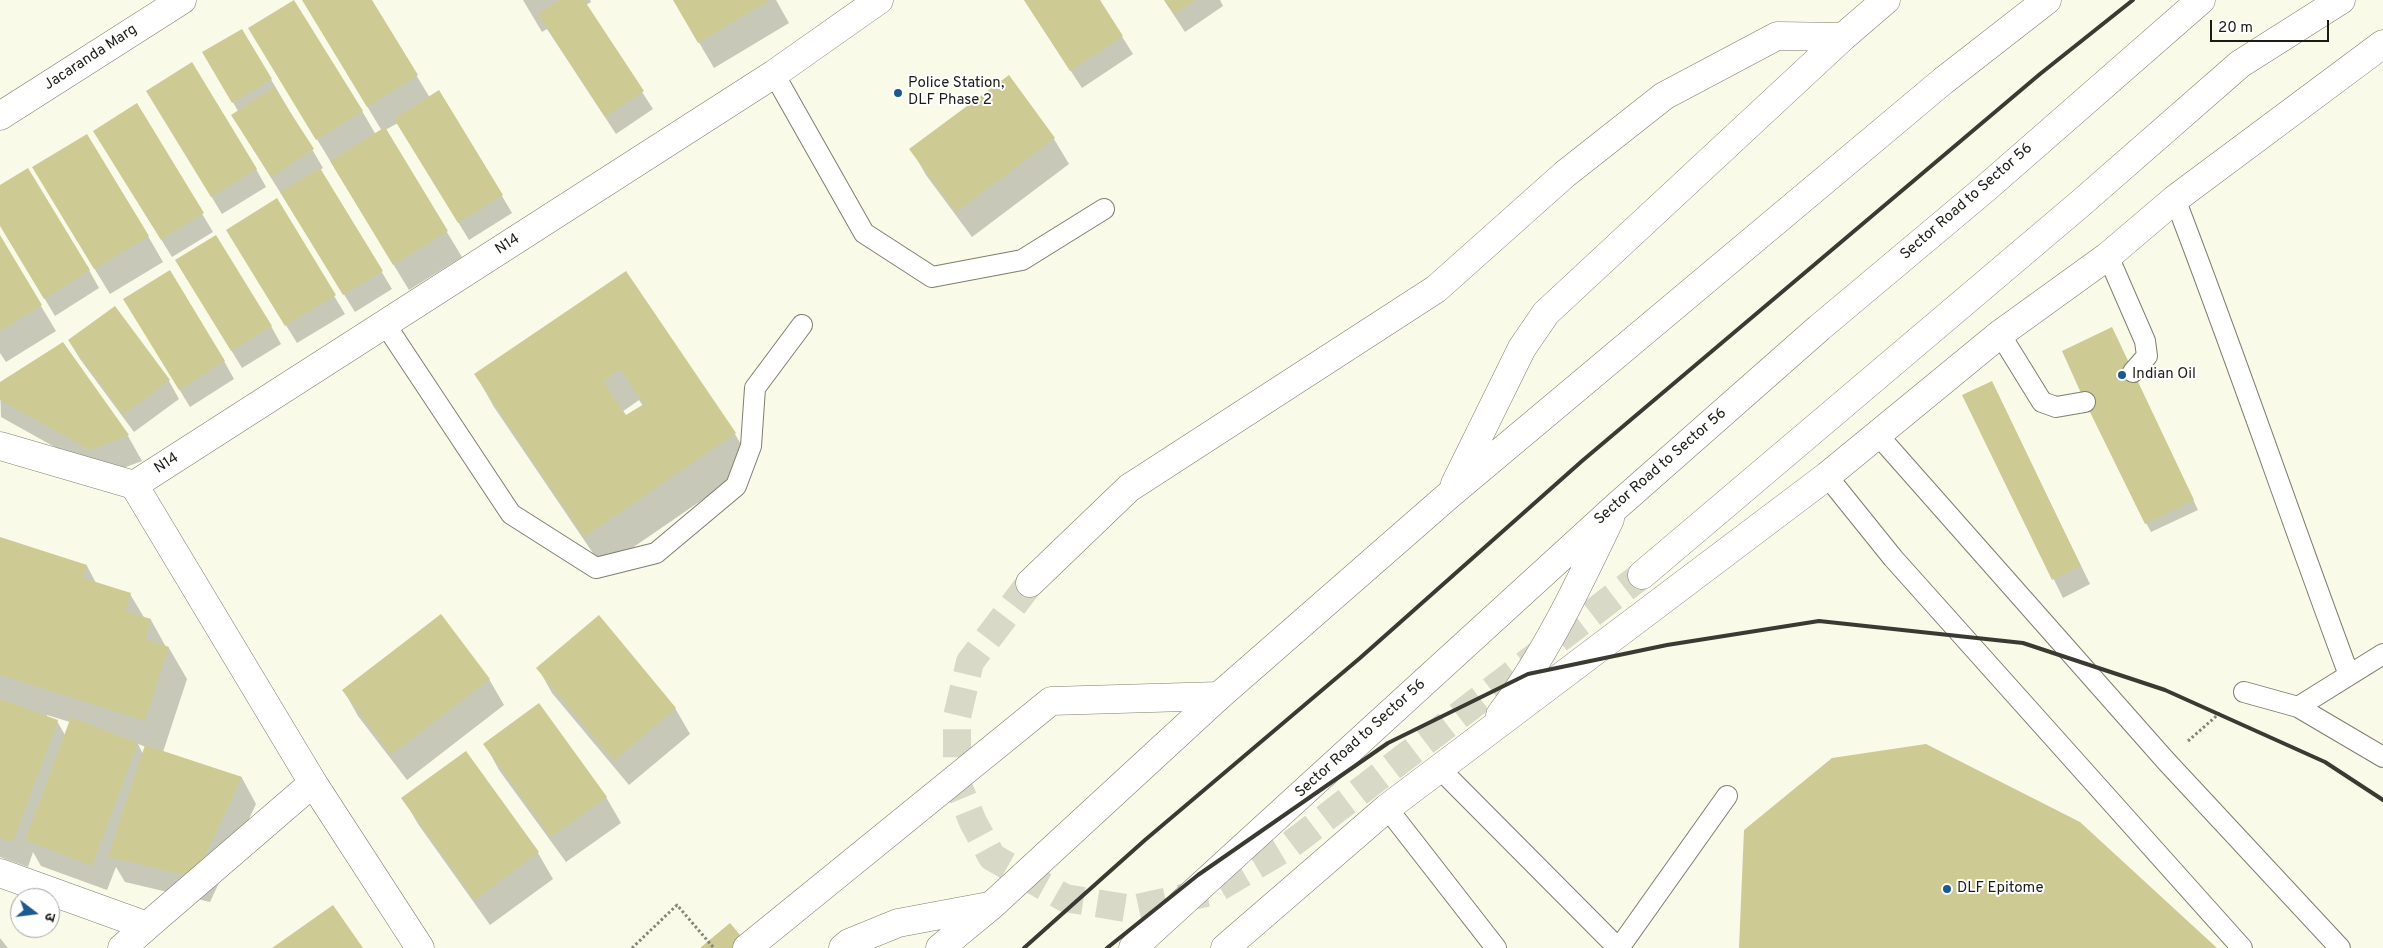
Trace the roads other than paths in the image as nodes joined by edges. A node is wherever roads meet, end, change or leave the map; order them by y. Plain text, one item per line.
1 (182, 0) edge
2 (879, 0) edge
3 (1886, 0) edge
4 (2047, 0) edge
5 (2201, 0) edge
6 (2341, 0) edge
7 (1842, 37) junction
8 (2383, 44) edge
9 (774, 74) junction
10 (0, 116) edge
11 (2175, 199) junction
12 (1104, 209) dead end
13 (2108, 256) junction
14 (385, 324) junction
15 (802, 325) dead end
16 (2000, 334) junction
17 (2133, 372) dead end
18 (2085, 402) dead end
19 (1877, 434) junction
20 (0, 446) edge
21 (1827, 476) junction
22 (134, 485) junction
23 (1450, 495) junction
24 (1617, 506) junction
25 (1642, 575) tunnel mouth
26 (1030, 583) tunnel mouth
27 (2383, 654) edge
28 (2350, 675) junction
29 (2244, 692) road end
30 (1219, 696) junction
31 (2298, 707) junction
32 (1484, 736) junction
33 (2380, 751) edge
34 (1440, 769) junction
35 (313, 783) junction
36 (1727, 796) dead end
37 (1387, 808) junction
38 (0, 873) edge
39 (991, 906) junction
40 (147, 926) junction
41 (122, 948) edge
42 (420, 948) edge
43 (747, 948) edge
44 (843, 948) edge
45 (940, 948) edge
46 (1133, 948) edge
47 (1225, 948) edge
48 (1496, 948) edge
49 (1618, 948) edge
50 (2242, 948) edge
51 (2340, 948) edge

1 - 10 street, Jacaranda Marg
2 - 9 street, N14
3 - 7 street
4 - 23 street
5 - 24 street, Sector Road to Sector 56
6 - 25 street
7 - 23 street
7 - 26 street
8 - 11 street
9 - 12 lane
9 - 14 street, N14
11 - 13 street
11 - 28 lane
13 - 16 street
13 - 17 lane
14 - 15 lane
14 - 22 street, N14
16 - 18 lane
16 - 19 street
19 - 21 street
19 - 51 lane
20 - 22 street
21 - 32 street
21 - 50 lane
22 - 35 street
23 - 30 street
24 - 32 street
24 - 46 street, Sector Road to Sector 56
27 - 28 lane
28 - 31 lane
29 - 31 lane
30 - 39 street
30 - 43 street
31 - 33 lane
32 - 34 street
34 - 37 street
34 - 49 lane
35 - 40 street
35 - 42 street
36 - 49 lane
37 - 47 street
37 - 48 lane
38 - 40 street
39 - 44 street
39 - 45 street
40 - 41 street

